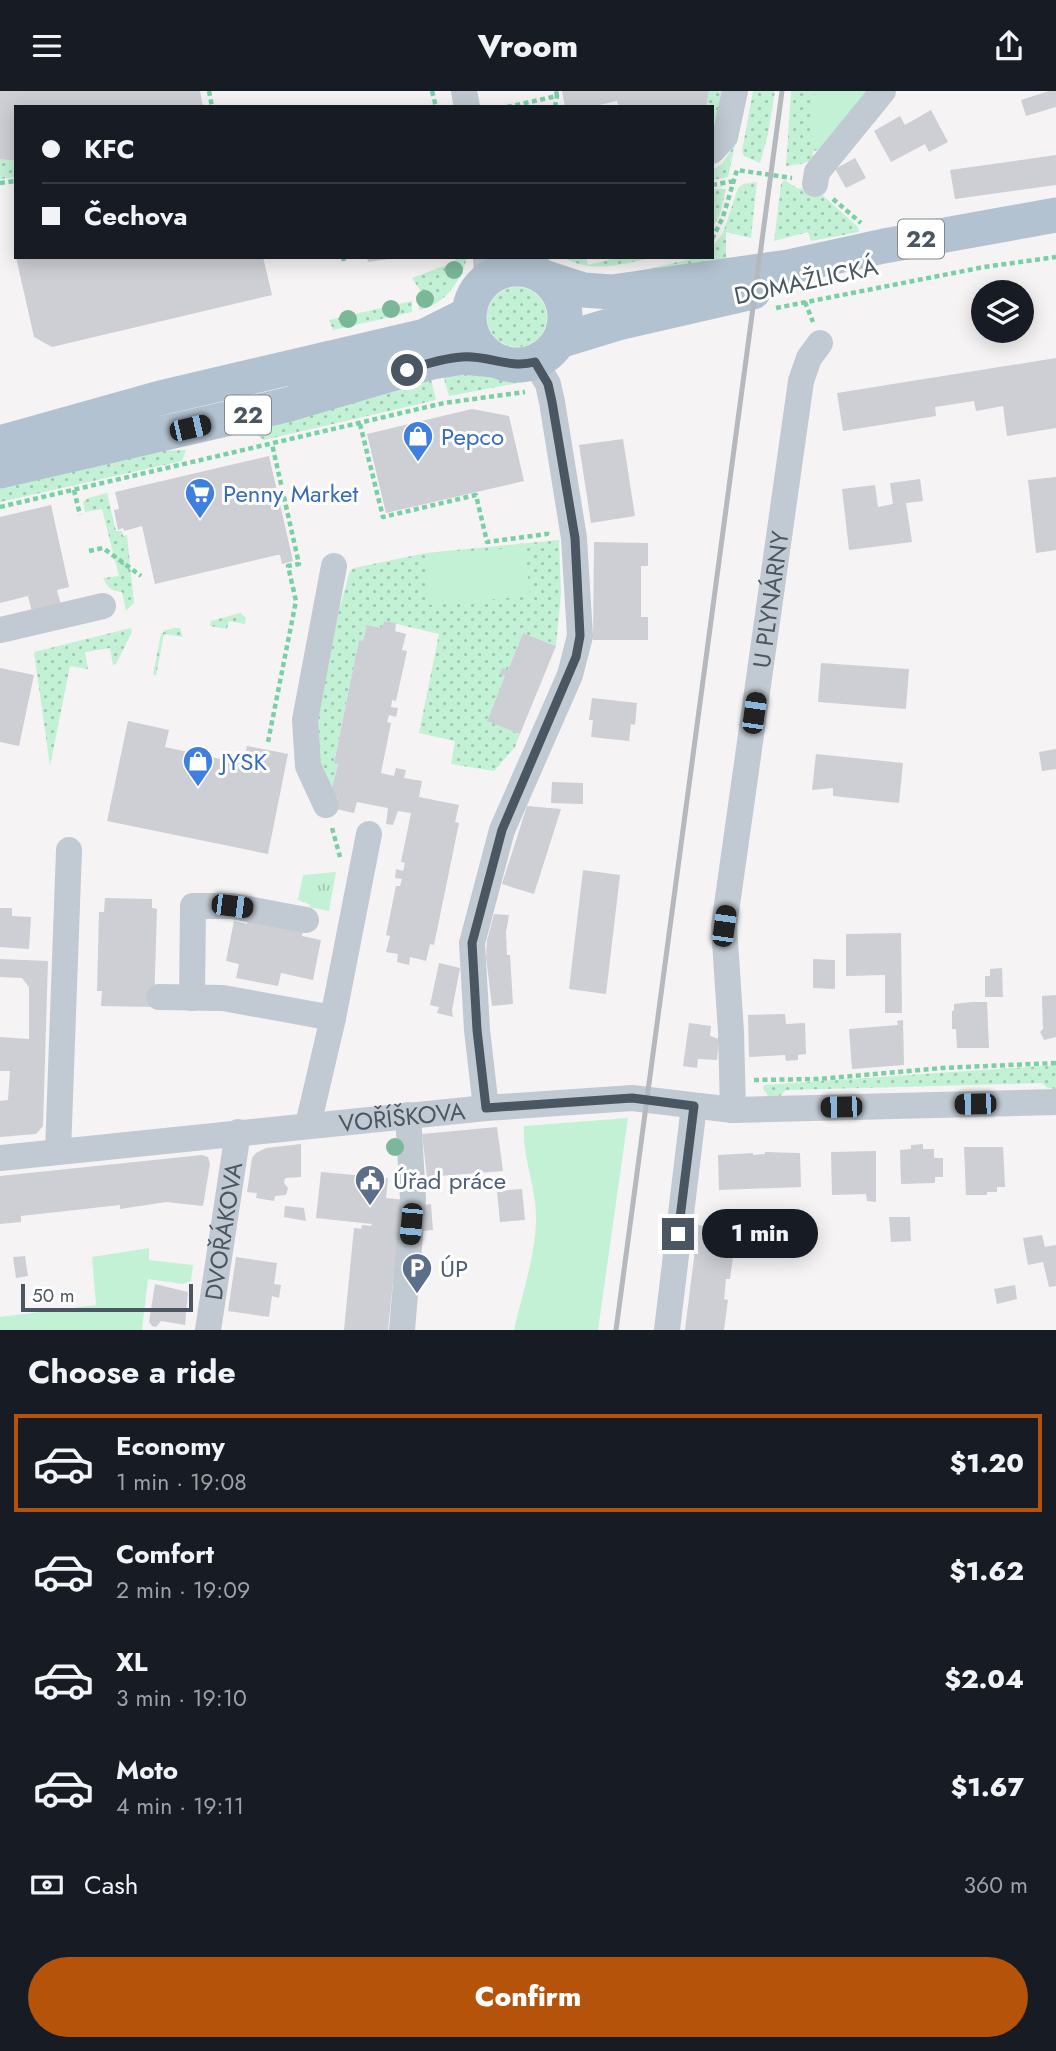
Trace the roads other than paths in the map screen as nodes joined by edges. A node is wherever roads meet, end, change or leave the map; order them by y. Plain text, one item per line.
1 (735, 91) edge
2 (883, 91) edge
3 (714, 149) edge
4 (816, 184) road end
5 (1056, 215) edge
6 (1056, 235) edge
7 (487, 268) edge
8 (529, 268) edge
9 (469, 314) junction
10 (820, 342) dead end
11 (494, 360) junction
12 (539, 365) junction
13 (0, 443) edge
14 (0, 471) edge
15 (334, 566) dead end
16 (103, 606) dead end
17 (0, 630) edge
18 (326, 805) road end
19 (369, 834) dead end
20 (69, 850) dead end
21 (306, 920) dead end
22 (159, 997) dead end
23 (192, 998) junction
24 (332, 1019) junction
25 (1056, 1102) edge
26 (694, 1106) junction
27 (486, 1108) junction
28 (733, 1110) junction
29 (408, 1115) junction
30 (308, 1125) junction
31 (238, 1132) junction
32 (58, 1152) junction
33 (0, 1158) edge
34 (208, 1330) edge
35 (402, 1330) edge
36 (667, 1330) edge

1 - 3 street
2 - 4 street
5 - 8 main road, DOMAŽLICKÁ / 22
6 - 12 main road, DOMAŽLICKÁ / 22
7 - 8 main road
7 - 9 main road
8 - 12 main road
9 - 11 main road
9 - 13 main road, 22
10 - 28 street, U PLYNÁRNY
11 - 12 main road, 22
11 - 14 main road, 22
12 - 27 street
15 - 18 street
16 - 17 street
19 - 24 street
20 - 32 street
21 - 23 street
22 - 23 street
23 - 24 street
24 - 30 street
25 - 28 street, VOŘÍŠKOVA
26 - 27 street, VOŘÍŠKOVA
26 - 28 street, VOŘÍŠKOVA
26 - 36 street
27 - 29 street, VOŘÍŠKOVA
29 - 30 street, VOŘÍŠKOVA
29 - 35 street
30 - 31 street, VOŘÍŠKOVA
31 - 32 street, VOŘÍŠKOVA
31 - 34 street, DVOŘÁKOVA
32 - 33 street, VOŘÍŠKOVA

